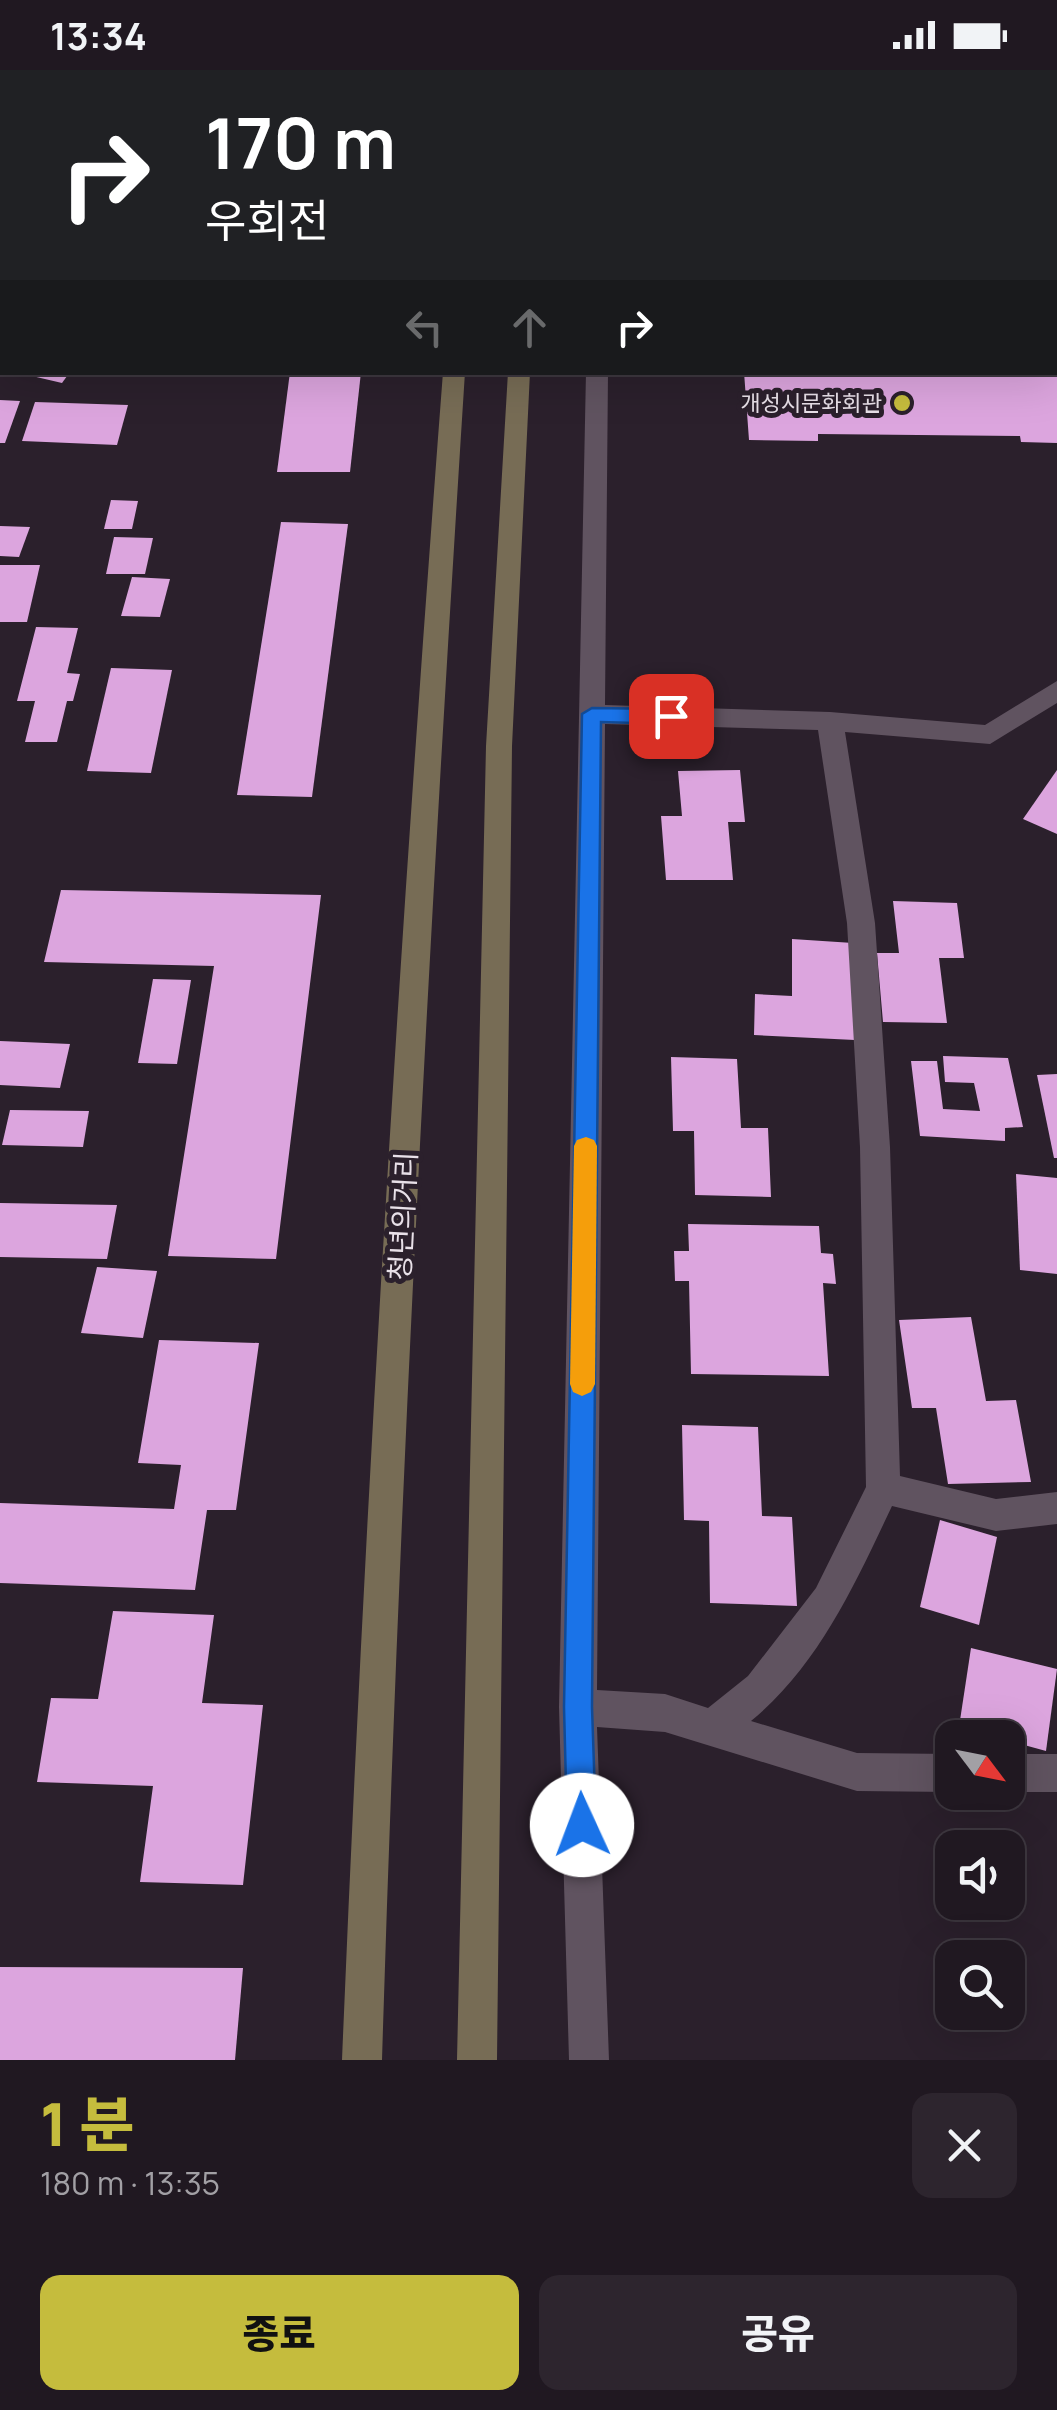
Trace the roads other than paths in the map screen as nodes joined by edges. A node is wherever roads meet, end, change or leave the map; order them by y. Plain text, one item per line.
1 (454, 375) edge
2 (519, 375) edge
3 (597, 375) edge
4 (1057, 690) edge
5 (592, 714) junction
6 (830, 720) junction
7 (884, 1488) junction
8 (1057, 1508) edge
9 (578, 1707) junction
10 (714, 1727) junction
11 (935, 1772) edge
12 (1025, 1773) edge
13 (1057, 1774) edge
14 (362, 2060) edge
15 (477, 2060) edge
16 (590, 2060) edge

1 - 14 main road, 청년의거리
2 - 15 main road
3 - 5 street
4 - 6 street
5 - 6 street
5 - 9 street
6 - 7 street
7 - 8 street
7 - 10 street
9 - 10 street
9 - 16 street
10 - 11 street
12 - 13 street

